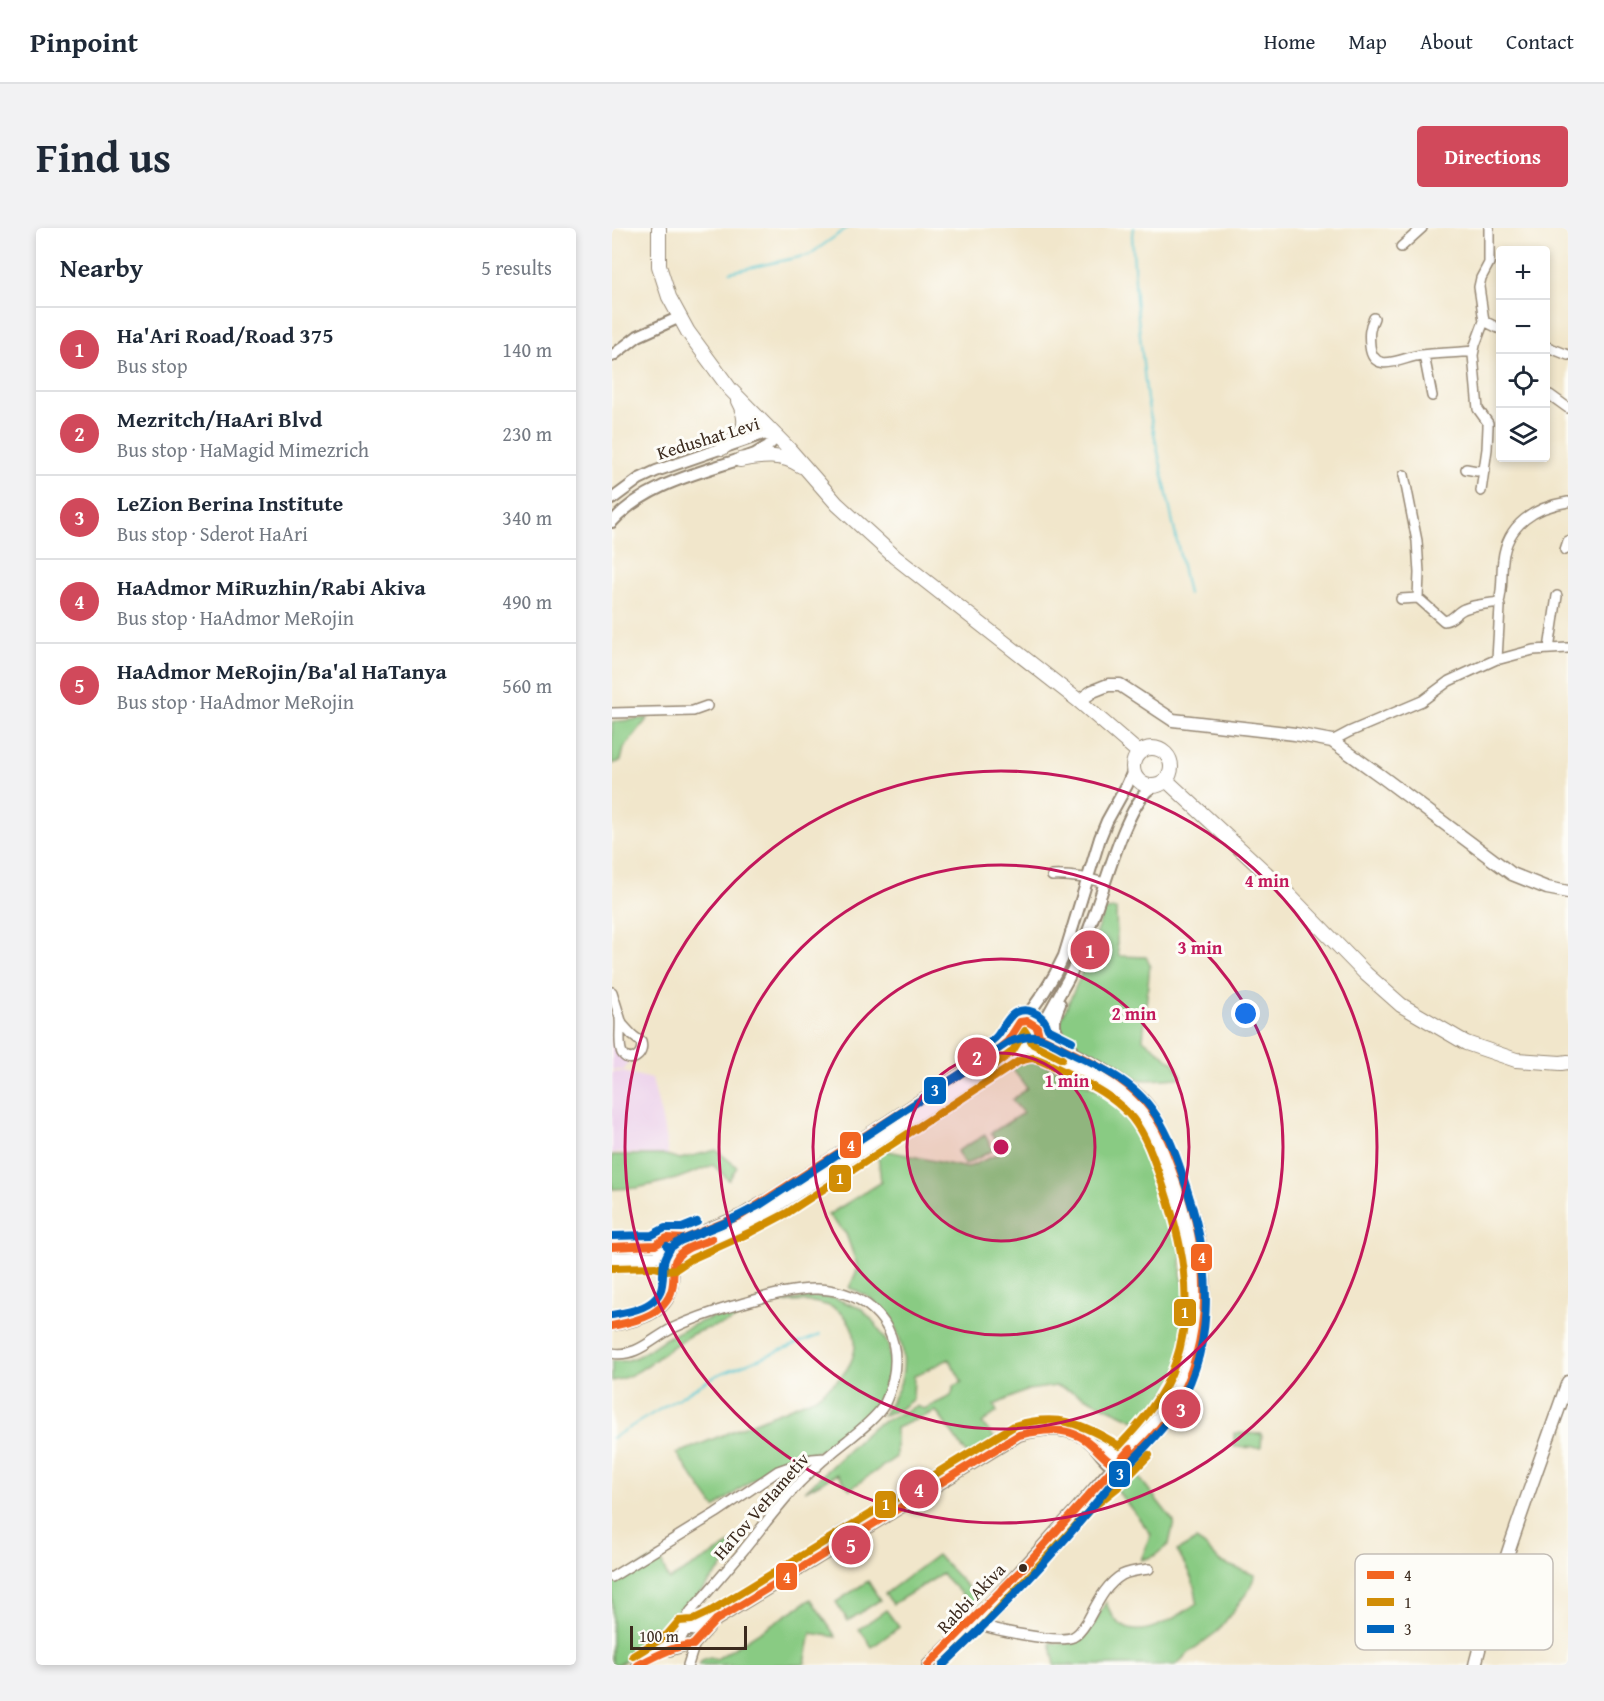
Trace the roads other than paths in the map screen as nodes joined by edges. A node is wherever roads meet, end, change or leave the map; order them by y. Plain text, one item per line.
1 (659, 228) edge
2 (1422, 228) edge
3 (1489, 228) edge
4 (1401, 247) dead end
5 (680, 317) junction
6 (1374, 318) dead end
7 (1484, 321) junction
8 (1496, 327) edge
9 (1550, 348) edge
10 (1473, 351) junction
11 (1424, 355) junction
12 (1568, 355) edge
13 (612, 356) edge
14 (734, 393) junction
15 (1550, 395) dead end
16 (1432, 396) dead end
17 (1568, 408) edge
18 (777, 437) junction
19 (722, 448) junction
20 (740, 460) junction
21 (1466, 469) dead end
22 (1485, 469) junction
23 (808, 471) junction
24 (1404, 475) dead end
25 (1481, 491) dead end
26 (612, 499) edge
27 (1568, 502) edge
28 (612, 522) edge
29 (1557, 596) dead end
30 (1418, 598) junction
31 (1401, 599) dead end
32 (1499, 602) junction
33 (1568, 648) edge
34 (1549, 649) junction
35 (1497, 659) junction
36 (1079, 701) junction
37 (707, 706) dead end
38 (612, 713) edge
39 (1332, 741) junction
40 (1138, 752) junction
41 (1133, 771) junction
42 (1160, 783) junction
43 (1052, 876) dead end
44 (1087, 878) junction
45 (1105, 883) junction
46 (1568, 892) edge
47 (1068, 979) junction
48 (612, 992) edge
49 (620, 1019) dead end
50 (1020, 1022) junction
51 (1012, 1032) junction
52 (1039, 1033) junction
53 (1028, 1048) junction
54 (1568, 1062) edge
55 (1095, 1065) junction
56 (668, 1239) junction
57 (612, 1248) edge
58 (679, 1255) junction
59 (663, 1257) junction
60 (612, 1258) edge
61 (673, 1274) junction
62 (612, 1326) edge
63 (612, 1353) edge
64 (1568, 1382) edge
65 (826, 1458) junction
66 (1118, 1464) junction
67 (1507, 1554) edge
68 (1149, 1569) dead end
69 (612, 1577) edge
70 (972, 1623) junction
71 (689, 1638) junction
72 (1478, 1650) edge
73 (638, 1665) edge
74 (686, 1665) edge
75 (928, 1665) edge
76 (1474, 1665) edge

1 - 5 main road
2 - 4 street
3 - 7 street
5 - 13 street
5 - 14 main road
6 - 11 street
7 - 8 street
7 - 10 street
9 - 12 street
10 - 11 street
10 - 22 street
11 - 16 street
14 - 18 main road
14 - 19 main road
15 - 17 street
18 - 19 street, Kedushat Levi
18 - 20 street, Kedushat Levi
18 - 23 main road
19 - 26 street, Kedushat Levi
20 - 23 main road
20 - 28 street, Kedushat Levi
21 - 22 street
22 - 25 street
23 - 36 main road
24 - 30 street
27 - 32 street
29 - 34 street
30 - 31 street
30 - 32 street
32 - 35 street
33 - 34 street
34 - 35 street
35 - 39 street
36 - 39 main road
36 - 40 main road
37 - 38 street
39 - 46 main road
40 - 41 main road
40 - 42 main road
41 - 42 main road
41 - 44 street
42 - 45 street
42 - 54 main road
43 - 44 street
44 - 45 street
44 - 50 street
45 - 47 street
47 - 52 street
47 - 55 street
48 - 49 street
50 - 51 street
50 - 52 street
51 - 53 street
51 - 56 street
52 - 53 street
52 - 55 street
53 - 58 street
53 - 66 street
55 - 66 street
56 - 57 street
56 - 58 street
56 - 59 street
58 - 59 street
58 - 61 street
59 - 60 street
59 - 61 street
61 - 62 street
63 - 65 street, HaTov VeHametiv
64 - 67 main road
65 - 69 street
65 - 71 street, HaTov VeHametiv
66 - 70 street, Rabbi Akiva
66 - 71 street
68 - 70 street
70 - 75 street, Rabbi Akiva
71 - 73 street
71 - 74 street, HaTov VeHametiv
72 - 76 main road

